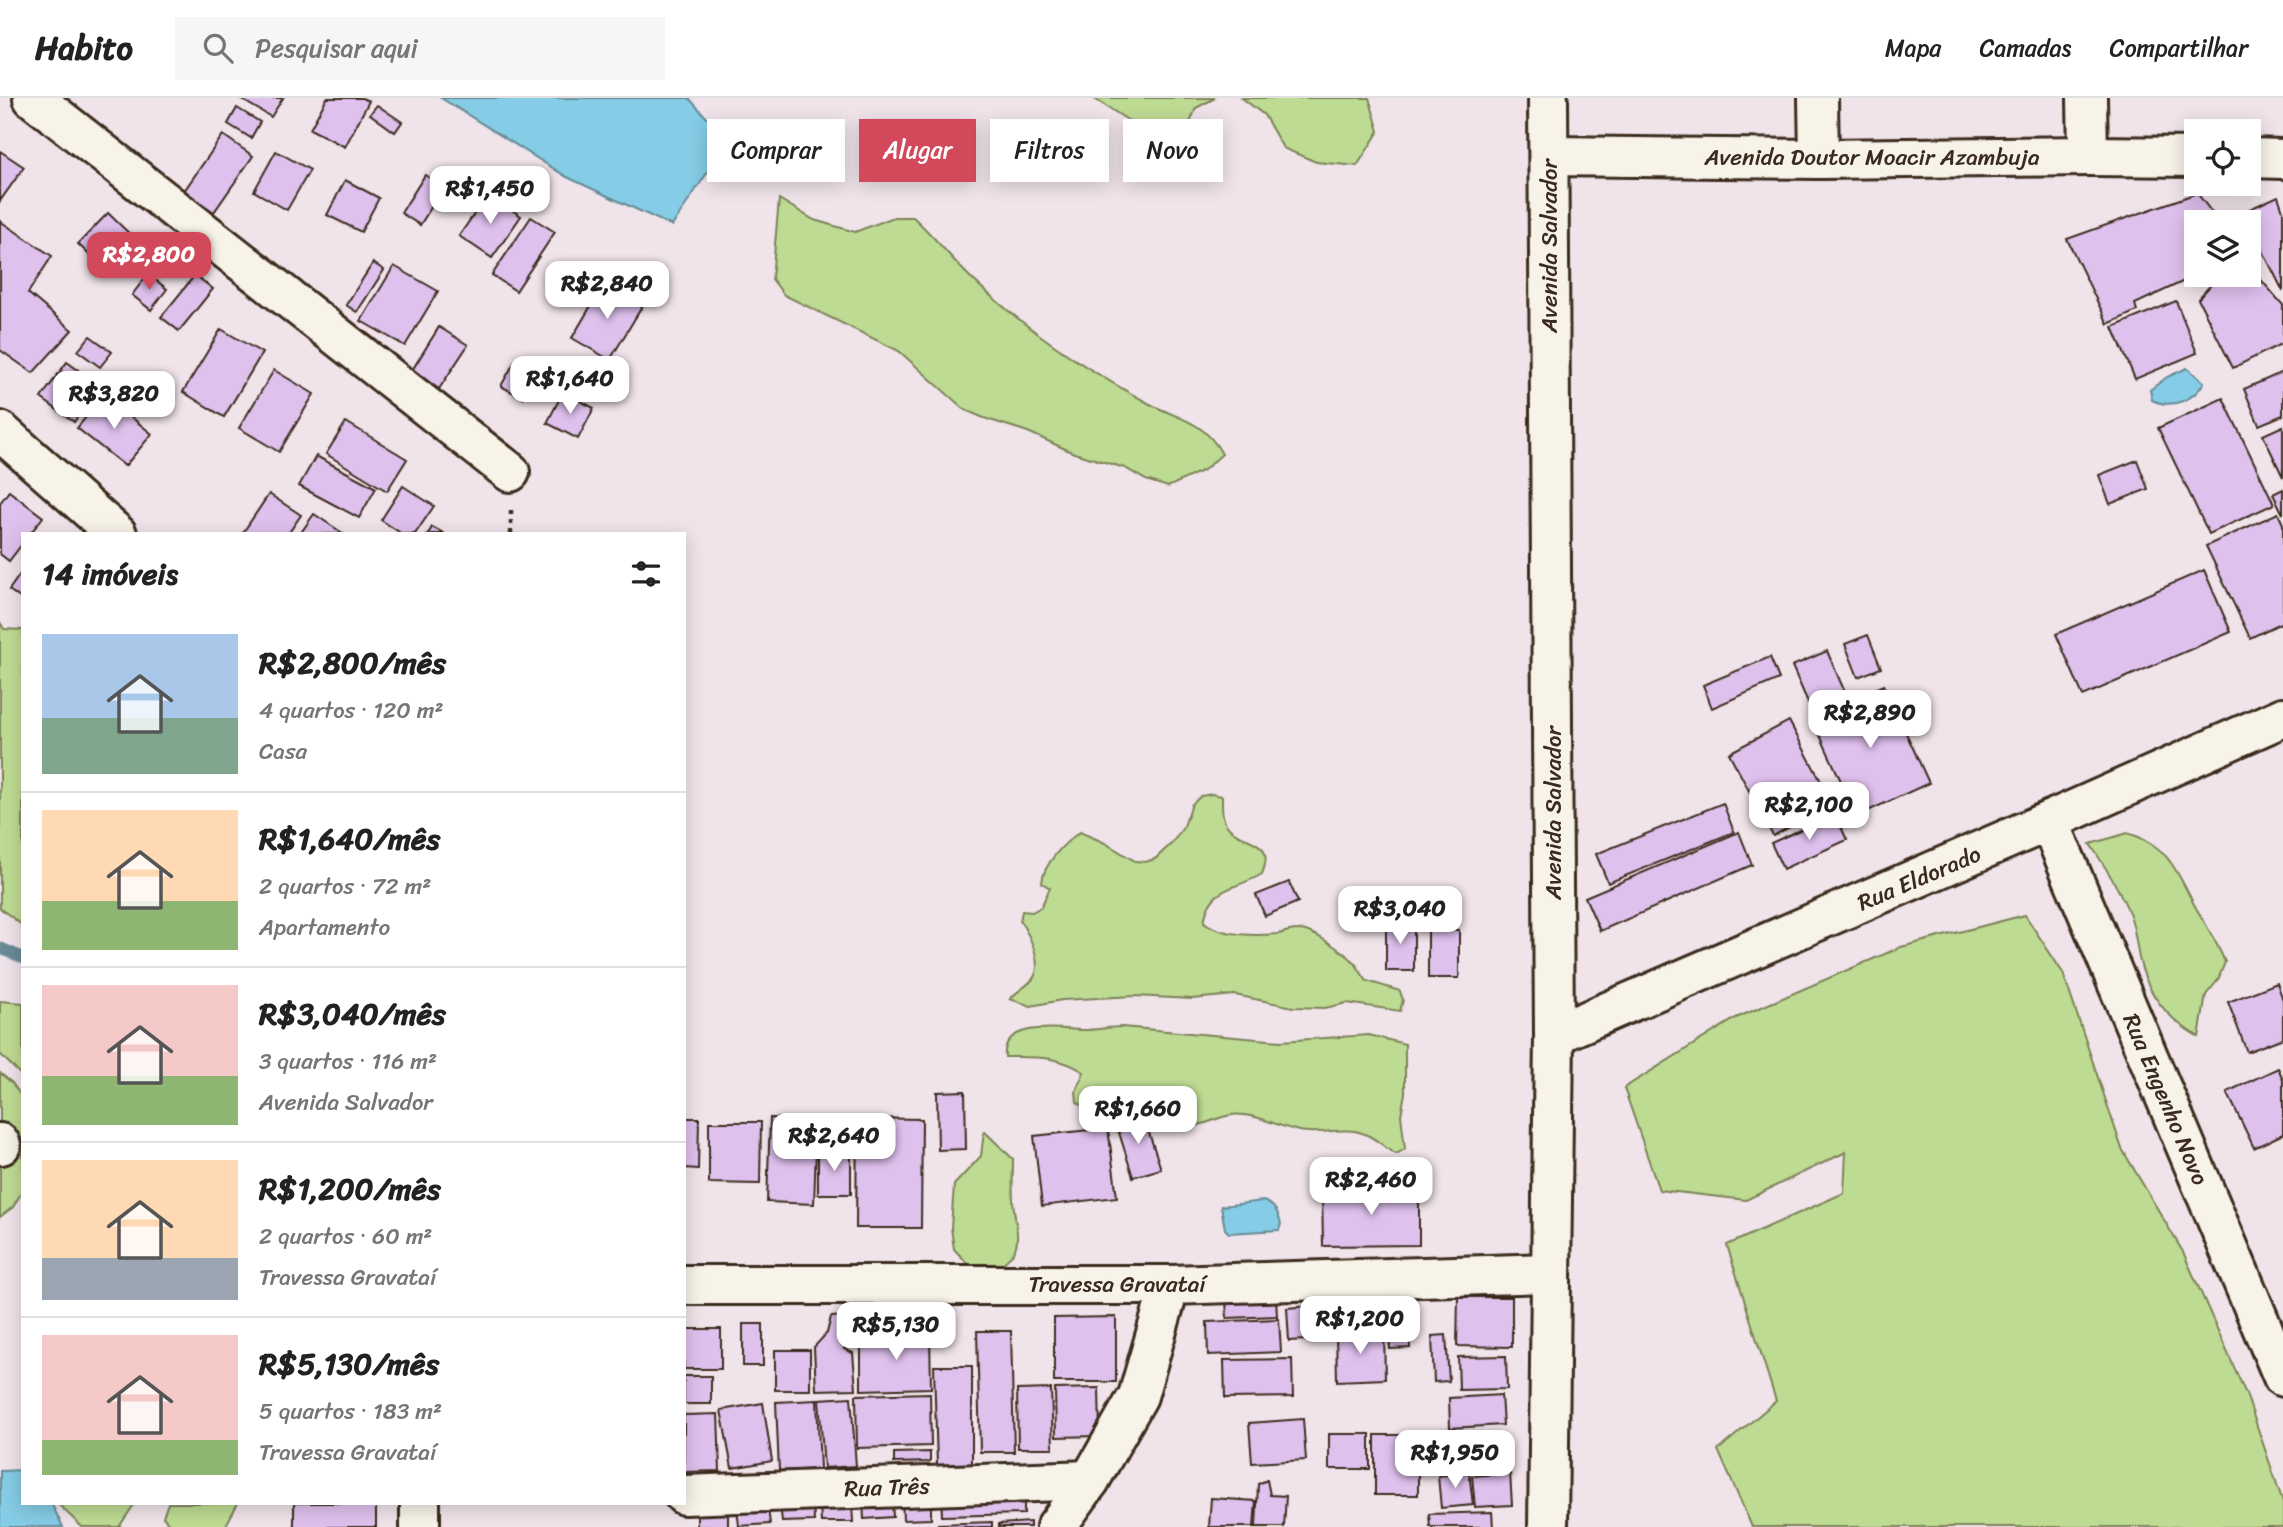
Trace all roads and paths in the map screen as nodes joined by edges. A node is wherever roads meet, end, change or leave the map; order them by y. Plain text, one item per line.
1 (33, 98) edge
2 (1548, 98) edge
3 (1818, 98) edge
4 (2087, 98) edge
5 (1549, 156) junction
6 (2088, 156) junction
7 (2184, 157) edge
8 (2261, 158) edge
9 (1818, 159) junction
10 (2283, 159) edge
11 (0, 431) edge
12 (510, 472) dead end
13 (115, 532) edge
14 (2283, 717) edge
15 (2049, 821) junction
16 (1554, 1035) junction
17 (1550, 1273) junction
18 (686, 1285) edge
19 (1170, 1285) junction
20 (2283, 1377) edge
21 (1090, 1480) junction
22 (686, 1495) edge
23 (420, 1505) edge
24 (420, 1527) edge
25 (1056, 1527) edge
26 (1548, 1527) edge

1 - 12 street
2 - 5 street, Avenida Salvador
3 - 9 street
4 - 6 street
5 - 9 street, Avenida Doutor Moacir Azambuja
5 - 16 street, Avenida Salvador
6 - 7 street, Avenida Doutor Moacir Azambuja
6 - 9 street, Avenida Doutor Moacir Azambuja
8 - 10 street
11 - 13 street
14 - 15 street, Rua Eldorado
15 - 16 street, Rua Eldorado
15 - 20 street, Rua Engenho Novo
16 - 17 street, Avenida Salvador
17 - 19 street, Travessa Gravataí
17 - 26 street, Avenida Salvador
18 - 19 street, Travessa Gravataí
19 - 21 street
21 - 22 street, Rua Três
21 - 25 street
23 - 24 street

